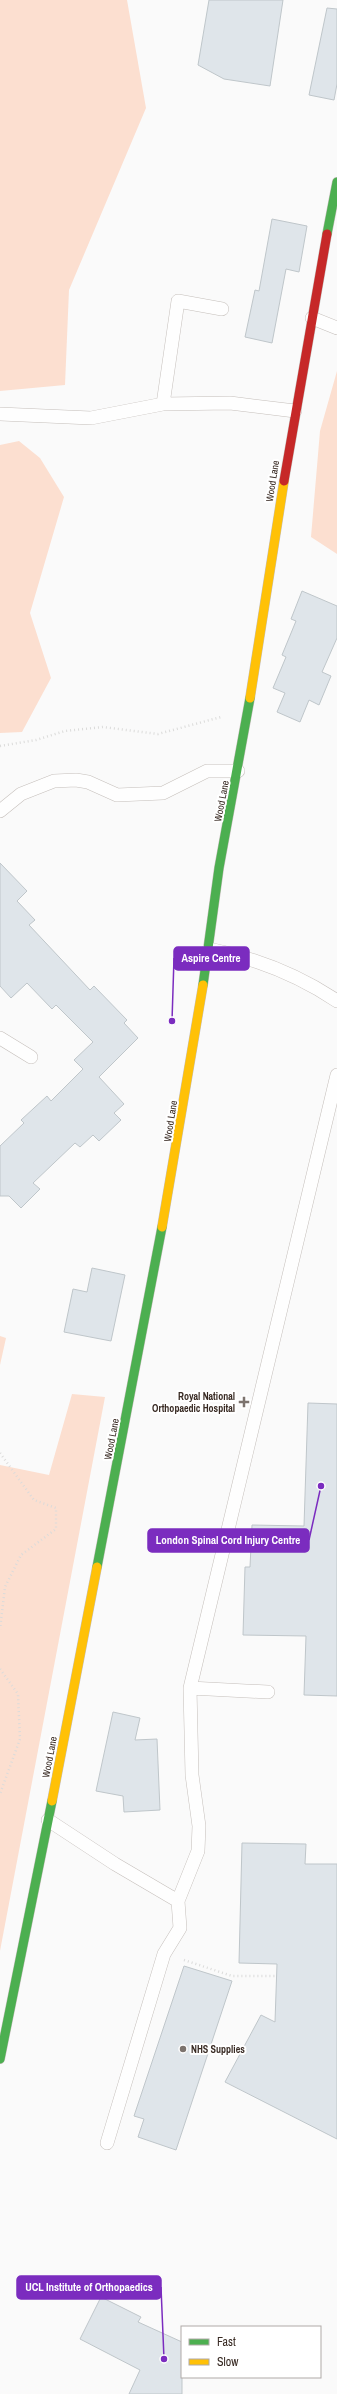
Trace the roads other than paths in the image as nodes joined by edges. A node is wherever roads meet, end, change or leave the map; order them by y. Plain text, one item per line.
1 (337, 182) edge
2 (222, 308) dead end
3 (312, 318) junction
4 (337, 328) edge
5 (163, 404) junction
6 (295, 411) junction
7 (0, 414) edge
8 (238, 771) junction
9 (0, 812) edge
10 (209, 949) junction
11 (337, 1001) edge
12 (0, 1038) edge
13 (31, 1057) dead end
14 (337, 1075) edge
15 (190, 1688) junction
16 (268, 1692) dead end
17 (48, 1820) junction
18 (178, 1901) junction
19 (0, 2059) edge
20 (107, 2143) dead end

1 - 3 street, Wood Lane
2 - 5 lane
3 - 4 lane
3 - 6 street, Wood Lane
5 - 6 lane
5 - 7 lane
6 - 8 street, Wood Lane
8 - 9 lane
8 - 10 street, Wood Lane
10 - 11 lane
10 - 17 street, Wood Lane
12 - 13 lane
14 - 15 lane
15 - 16 lane
15 - 18 lane
17 - 18 lane
17 - 19 street, Wood Lane
18 - 20 lane

